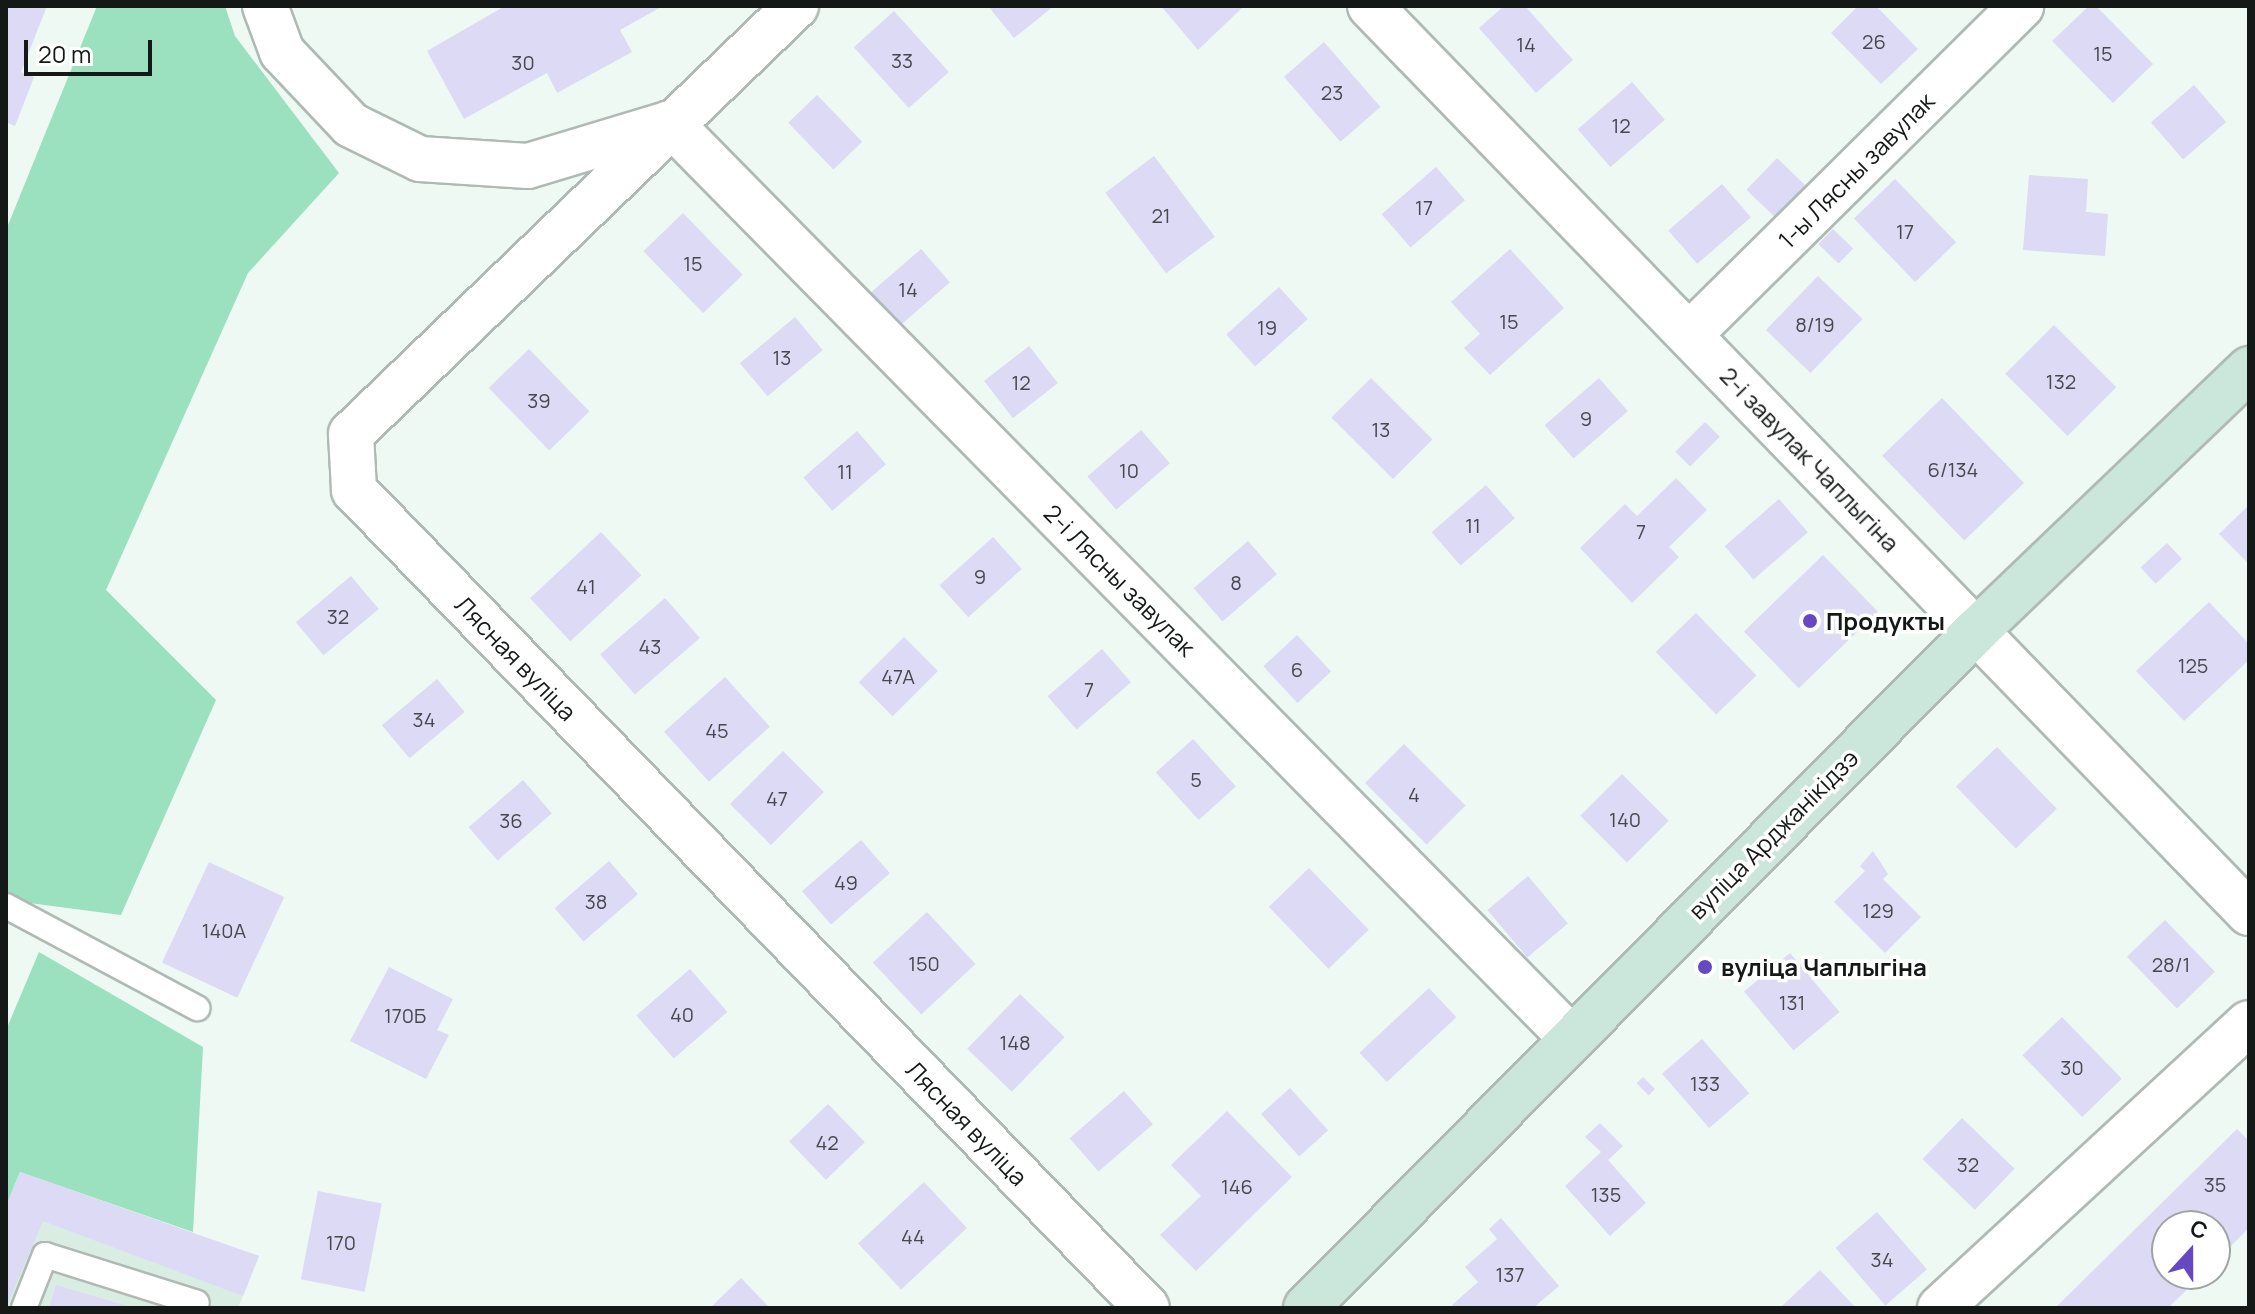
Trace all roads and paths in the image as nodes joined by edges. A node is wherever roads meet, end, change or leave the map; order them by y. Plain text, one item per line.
1 (265, 6) edge
2 (796, 6) edge
3 (1370, 6) edge
4 (2021, 6) edge
5 (670, 123) junction
6 (1690, 334) junction
7 (2249, 369) edge
8 (1975, 632) junction
9 (6, 906) edge
10 (2249, 913) edge
11 (197, 1008) dead end
12 (2249, 1023) edge
13 (1570, 1037) junction
14 (197, 1303) dead end
15 (24, 1308) edge
16 (1147, 1308) edge
17 (1306, 1308) edge
18 (1940, 1308) edge

1 - 5 street
2 - 5 street, Лясная вуліца
3 - 6 street, 2-і завулак Чаплыгіна
4 - 6 street, 1-ы Лясны завулак
5 - 13 street, 2-і Лясны завулак
5 - 16 street, Лясная вуліца
6 - 8 street, 2-і завулак Чаплыгіна
7 - 8 main road, вуліца Арджанікідзэ
8 - 10 street, 2-і завулак Чаплыгіна
8 - 13 main road, вуліца Арджанікідзэ
9 - 11 lane
12 - 18 street
13 - 17 main road, вуліца Арджанікідзэ
14 - 15 lane

